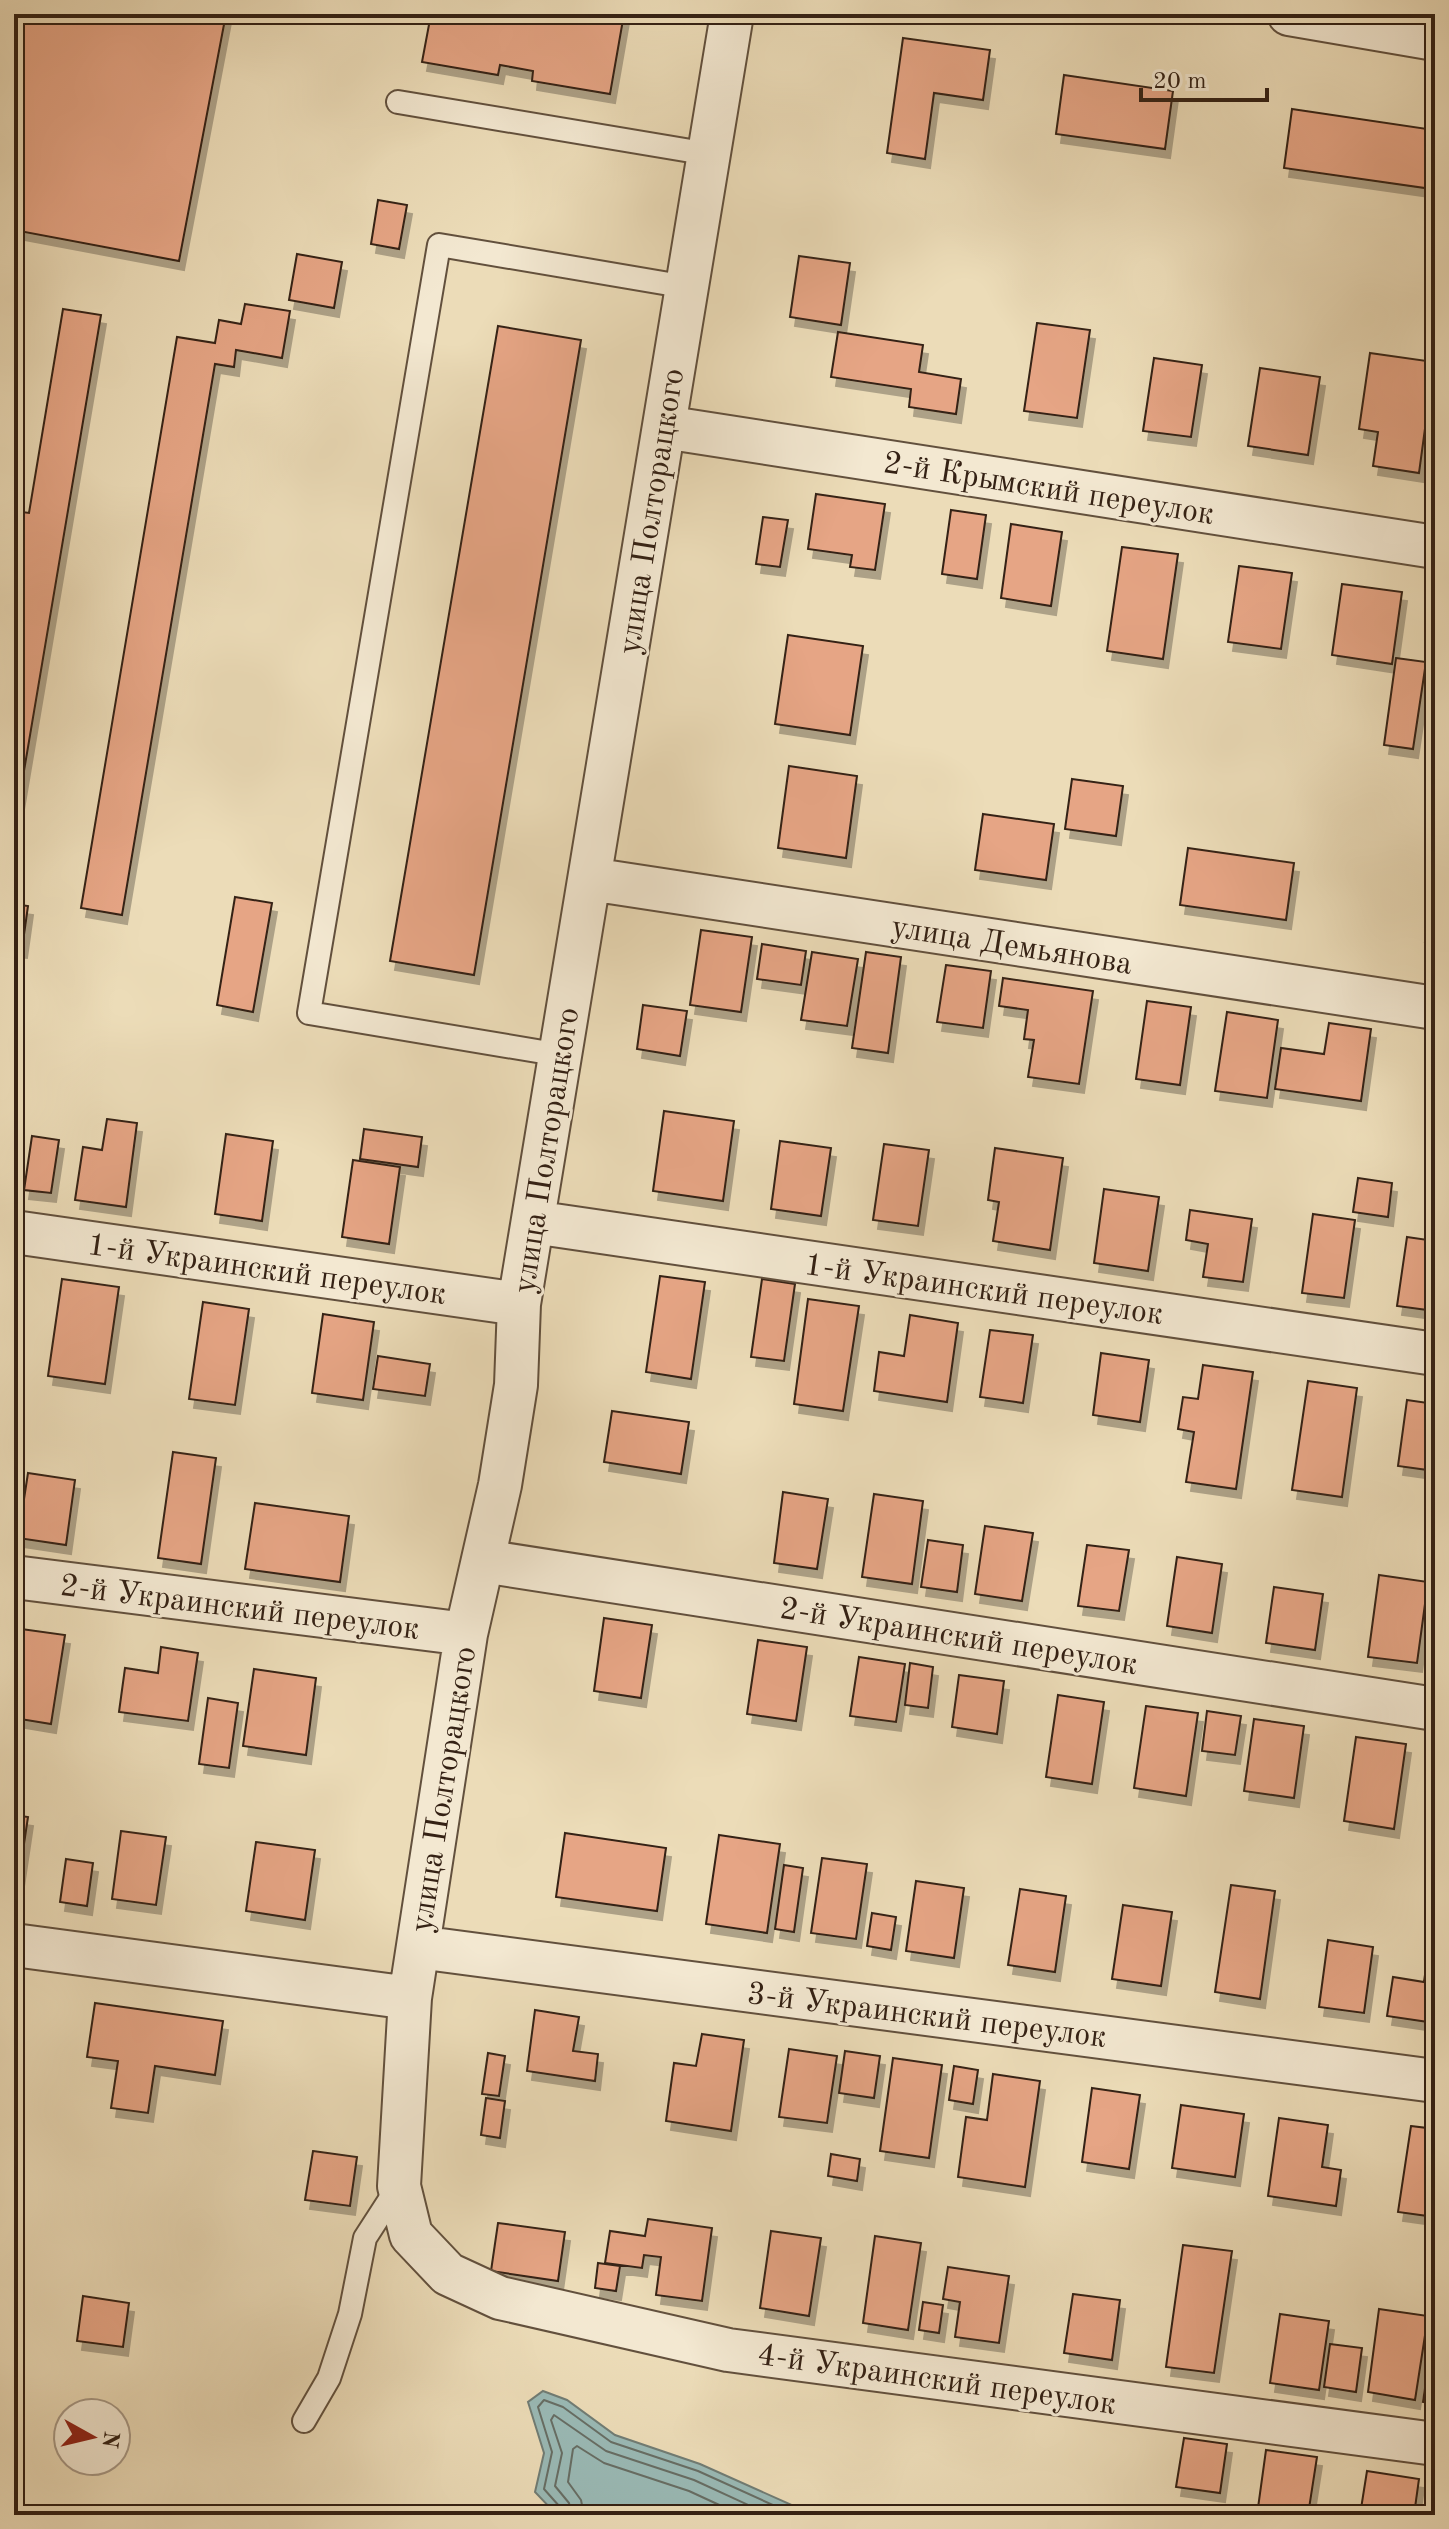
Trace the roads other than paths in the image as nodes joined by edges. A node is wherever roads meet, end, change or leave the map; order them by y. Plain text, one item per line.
1 (732, 14) edge
2 (1289, 14) edge
3 (1435, 39) edge
4 (398, 102) dead end
5 (709, 154) junction
6 (687, 287) junction
7 (664, 427) junction
8 (1435, 547) edge
9 (590, 879) junction
10 (1435, 1008) edge
11 (561, 1055) junction
12 (533, 1222) junction
13 (14, 1232) edge
14 (519, 1304) junction
15 (1435, 1354) edge
16 (483, 1561) junction
17 (14, 1577) edge
18 (466, 1634) junction
19 (1435, 1709) edge
20 (14, 1945) edge
21 (418, 1947) junction
22 (410, 1998) junction
23 (1435, 2081) edge
24 (399, 2186) junction
25 (448, 2274) joint
26 (304, 2421) dead end
27 (1435, 2444) edge

1 - 5 street, улица Полторацкого
2 - 3 street
4 - 5 lane
5 - 6 street, улица Полторацкого
6 - 7 street, улица Полторацкого
6 - 11 lane
7 - 8 street, 2-й Крымский переулок
7 - 9 street, улица Полторацкого
9 - 10 street, улица Демьянова
9 - 11 street, улица Полторацкого
11 - 12 street, улица Полторацкого
12 - 14 street, улица Полторацкого
12 - 15 street, 1-й Украинский переулок
13 - 14 street, 1-й Украинский переулок
14 - 16 street, улица Полторацкого
16 - 18 street, улица Полторацкого
16 - 19 street, 2-й Украинский переулок
17 - 18 street, 2-й Украинский переулок
18 - 21 street, улица Полторацкого
20 - 22 street
21 - 22 street, улица Полторацкого
21 - 23 street, 3-й Украинский переулок
22 - 24 street, улица Полторацкого
24 - 25 street, улица Полторацкого
24 - 26 lane
25 - 27 street, 4-й Украинский переулок

